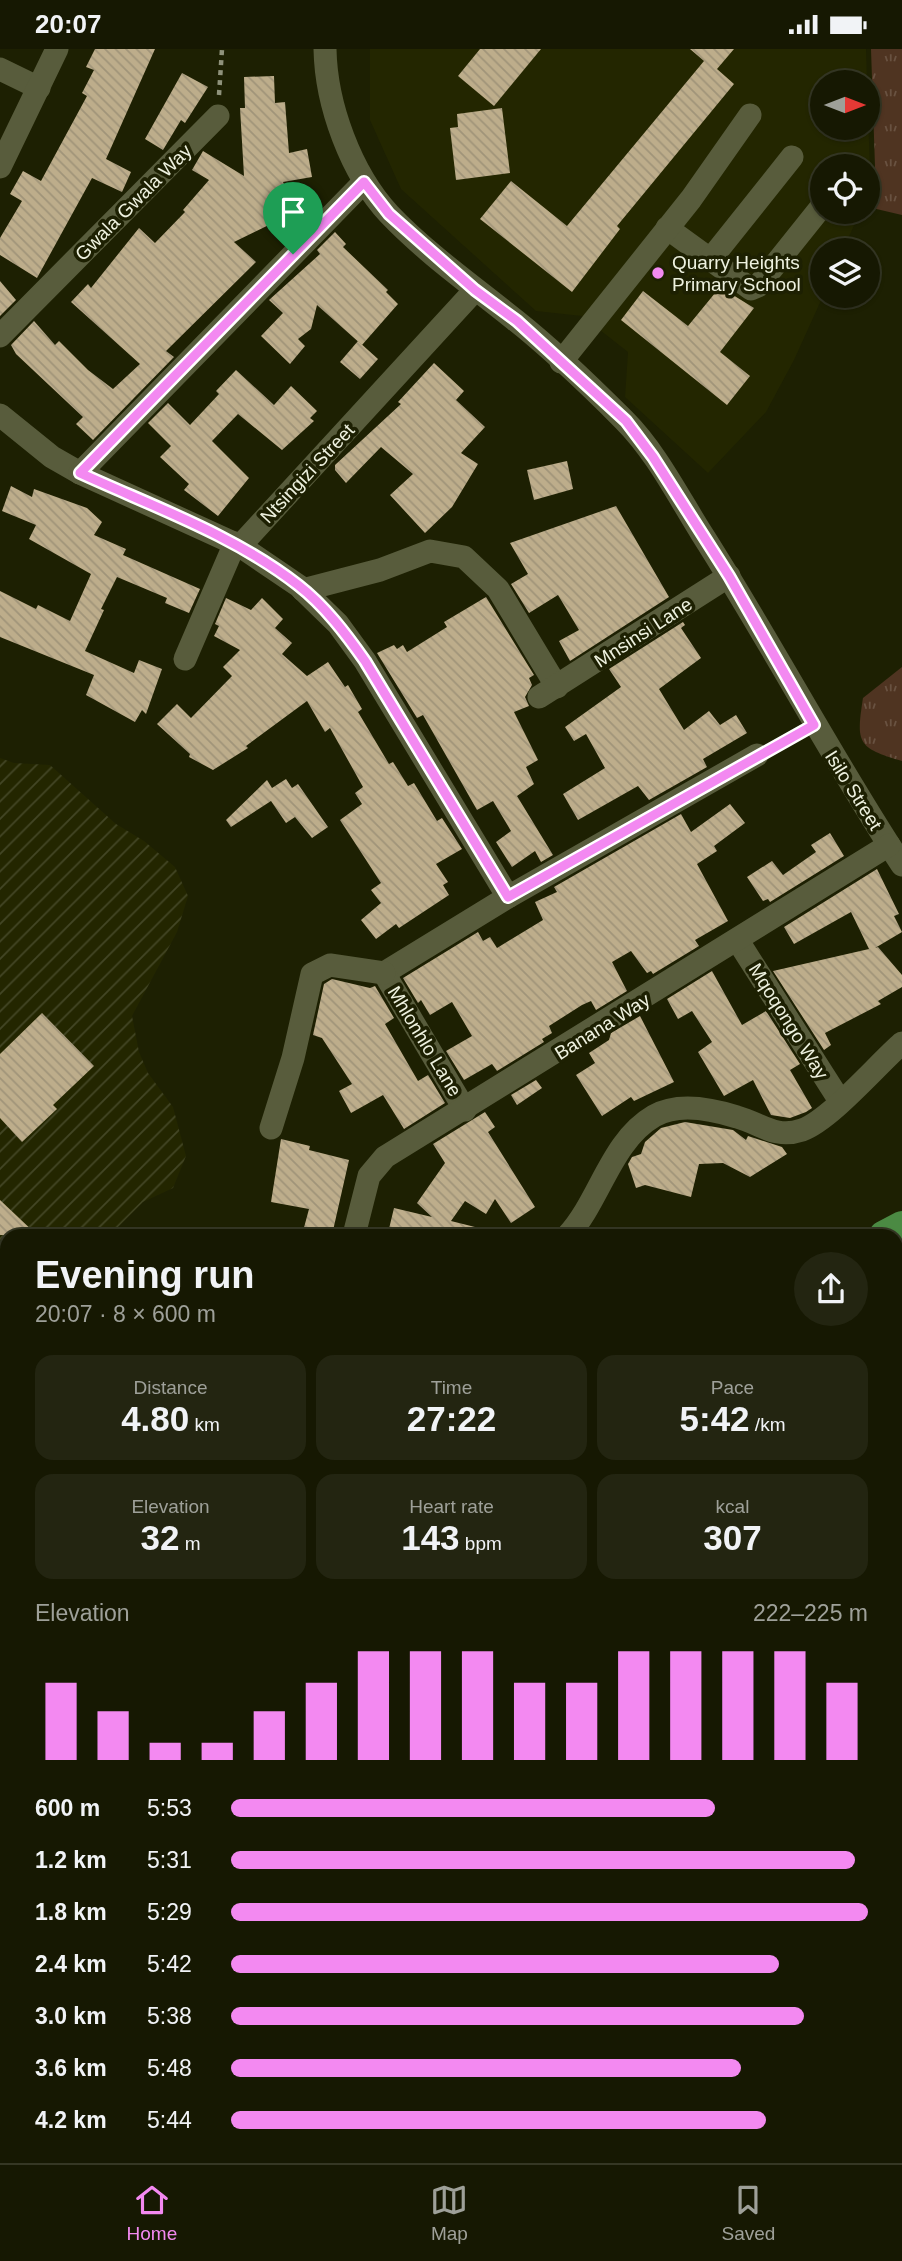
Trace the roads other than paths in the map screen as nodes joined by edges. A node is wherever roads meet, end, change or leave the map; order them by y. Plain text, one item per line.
1 (57, 49) edge
2 (326, 49) edge
3 (0, 69) edge
4 (39, 88) junction
5 (750, 115) dead end
6 (218, 116) road end
7 (792, 157) dead end
8 (0, 167) edge
9 (364, 182) junction
10 (810, 221) edge
11 (667, 228) junction
12 (710, 260) junction
13 (475, 290) junction
14 (0, 336) edge
15 (561, 362) junction
16 (0, 415) edge
17 (80, 473) junction
18 (238, 545) junction
19 (729, 576) junction
20 (303, 590) junction
21 (185, 659) dead end
22 (757, 755) road end
23 (896, 855) edge
24 (508, 897) junction
25 (738, 941) junction
26 (384, 973) junction
27 (902, 1043) edge
28 (840, 1101) junction
29 (465, 1110) junction
30 (271, 1128) dead end
31 (356, 1229) edge
32 (573, 1229) edge

1 - 4 street
2 - 9 street, Isilo Street
3 - 4 street
4 - 8 street
5 - 11 street
6 - 14 street, Gwala Gwala Way
7 - 12 street
9 - 13 street, Isilo Street
9 - 17 street
10 - 12 street
11 - 12 street
11 - 15 street
13 - 15 street, Isilo Street
13 - 18 street, Ntsingizi Street
15 - 19 street, Isilo Street
16 - 17 street
17 - 18 street
18 - 20 street
18 - 21 street, Ntsingizi Street
19 - 20 street, Mnsinsi Lane
19 - 23 street, Isilo Street
20 - 24 street
22 - 24 street
23 - 25 street, Banana Way
24 - 26 street
25 - 28 street, Mqoqongo Way
25 - 29 street, Banana Way
26 - 29 street, Mhlonhlo Lane
26 - 30 street
27 - 28 street
28 - 32 street
29 - 31 street, Banana Way

